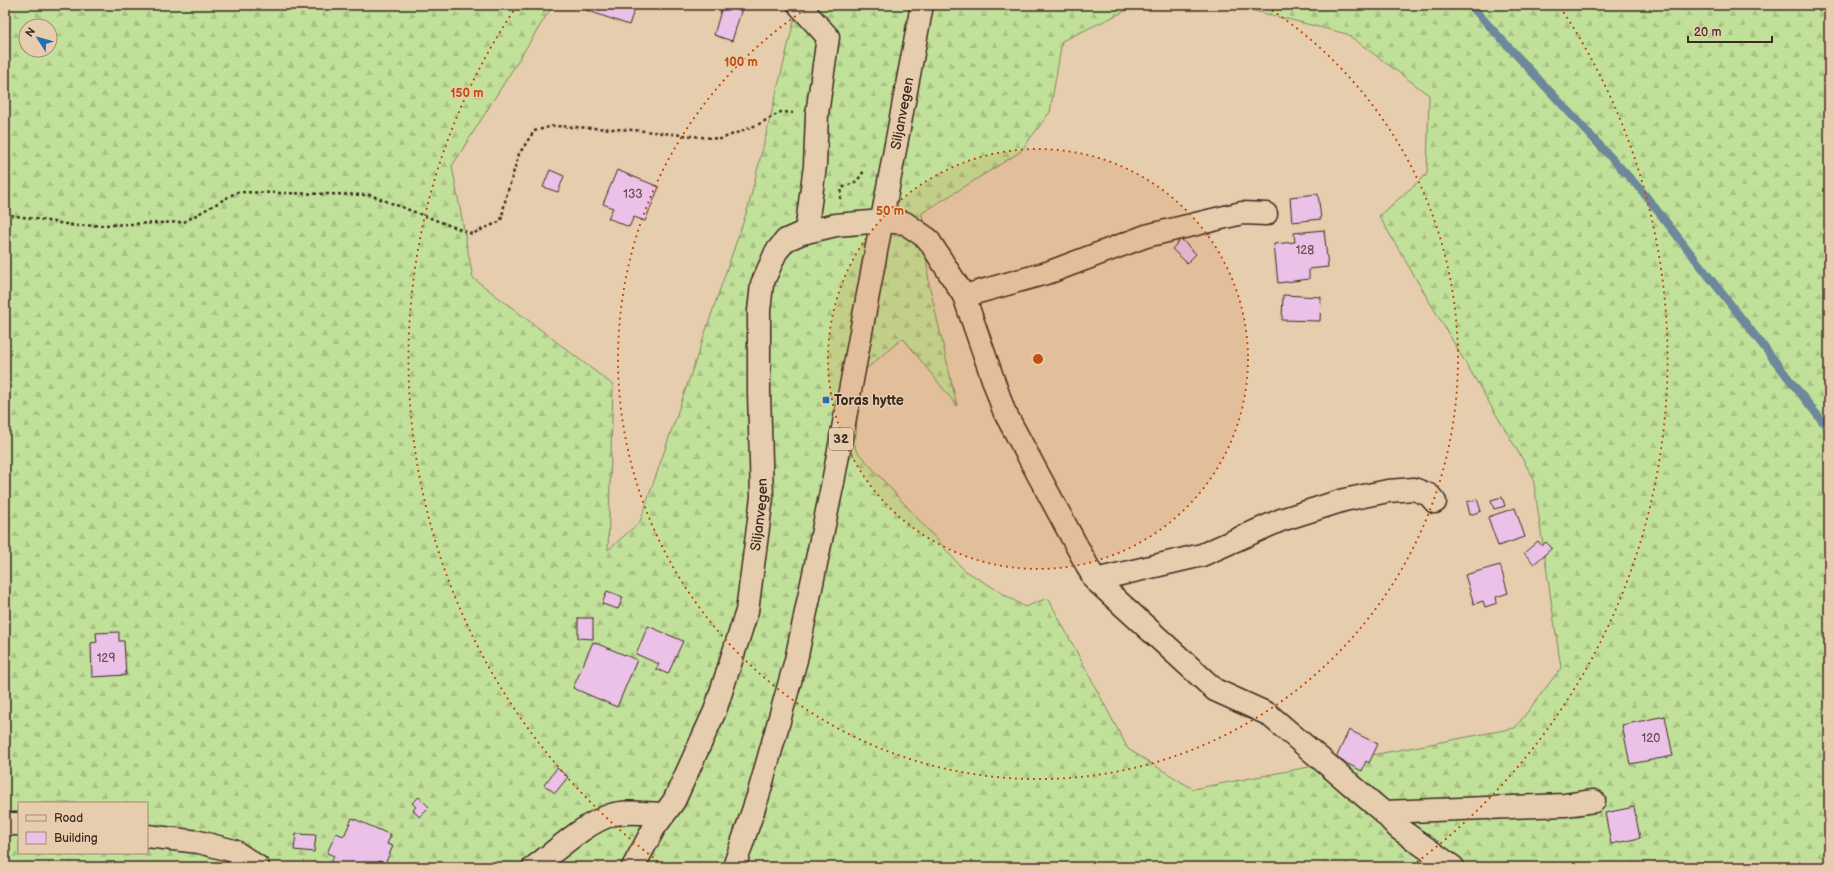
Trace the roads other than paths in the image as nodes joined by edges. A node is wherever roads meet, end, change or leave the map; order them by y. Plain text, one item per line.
1 (799, 5) edge
2 (922, 5) edge
3 (1266, 214) dead end
4 (882, 221) junction
5 (806, 232) junction
6 (964, 296) junction
7 (1435, 502) dead end
8 (1095, 580) junction
9 (1594, 802) dead end
10 (1383, 812) junction
11 (664, 814) junction
12 (5, 824) edge
13 (18, 824) edge
14 (148, 836) edge
15 (258, 867) edge
16 (534, 867) edge
17 (633, 867) edge
18 (734, 867) edge
19 (1454, 867) edge

1 - 5 main road
2 - 4 main road, Siljanvegen / 32
3 - 6 main road
4 - 5 main road, Siljanvegen
4 - 6 main road
4 - 18 main road, Siljanvegen / 32
5 - 11 main road, Siljanvegen
6 - 8 main road
7 - 8 main road
8 - 10 main road
9 - 10 main road
10 - 19 main road
11 - 16 main road
11 - 17 main road, Siljanvegen
12 - 13 main road
14 - 15 main road

